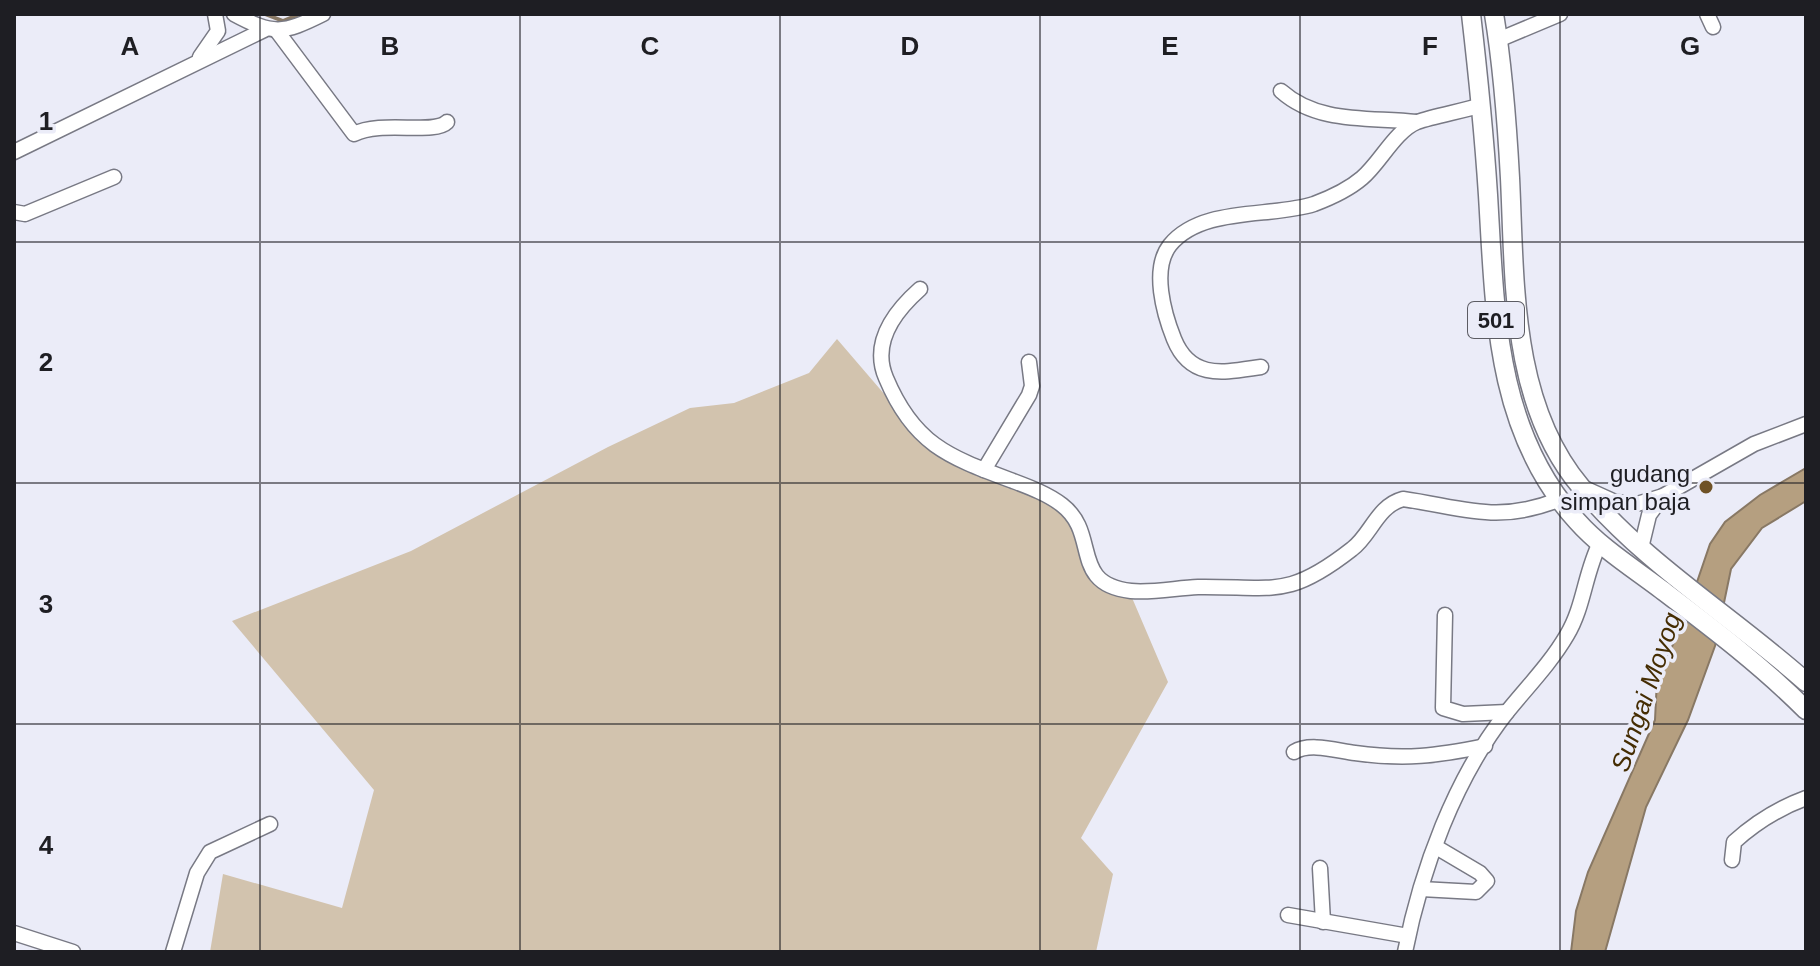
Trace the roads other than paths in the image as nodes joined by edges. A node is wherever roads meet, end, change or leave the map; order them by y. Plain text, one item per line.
1 (215, 14) edge
2 (234, 14) edge
3 (323, 14) edge
4 (1471, 14) edge
5 (1494, 14) edge
6 (1560, 14) edge
7 (270, 30) junction
8 (1498, 40) junction
9 (197, 61) junction
10 (1281, 91) dead end
11 (1482, 105) junction
12 (447, 122) dead end
13 (1416, 122) junction
14 (14, 152) edge
15 (114, 177) dead end
16 (14, 212) edge
17 (920, 289) dead end
18 (1029, 362) dead end
19 (1261, 367) dead end
20 (1806, 424) edge
21 (984, 470) junction
22 (1579, 485) junction
23 (1663, 496) junction
24 (1558, 500) junction
25 (1600, 543) junction
26 (1641, 548) junction
27 (1445, 615) dead end
28 (1740, 638) junction
29 (1806, 682) edge
30 (1806, 710) edge
31 (1507, 712) junction
32 (1485, 746) junction
33 (1294, 752) dead end
34 (1806, 798) edge
35 (270, 824) dead end
36 (1436, 847) junction
37 (1732, 860) dead end
38 (1320, 868) dead end
39 (1421, 889) junction
40 (1288, 915) dead end
41 (1323, 922) junction
42 (14, 933) edge
43 (1408, 936) junction
44 (73, 952) edge
45 (173, 952) edge
46 (1405, 952) edge

1 - 9 street
2 - 7 street
3 - 7 street
4 - 11 main road, 501
5 - 8 main road, 501
6 - 8 street
7 - 9 street
7 - 12 street
8 - 22 main road, 501
9 - 14 street
10 - 13 street
11 - 13 street
11 - 24 main road, 501
13 - 19 street
15 - 16 street
17 - 21 street
18 - 21 street
20 - 23 street
21 - 24 street
22 - 23 street
22 - 26 main road, 501
23 - 26 street
24 - 25 main road, 501
25 - 28 main road, 501
25 - 31 street
26 - 28 main road, 501
27 - 31 street
28 - 29 main road, 501
28 - 30 main road, 501
31 - 32 street
32 - 33 street
32 - 36 street
34 - 37 street
35 - 45 street
36 - 39 street
36 - 39 street
38 - 41 street
39 - 43 street
40 - 41 street
41 - 43 street
42 - 44 street
43 - 46 street

